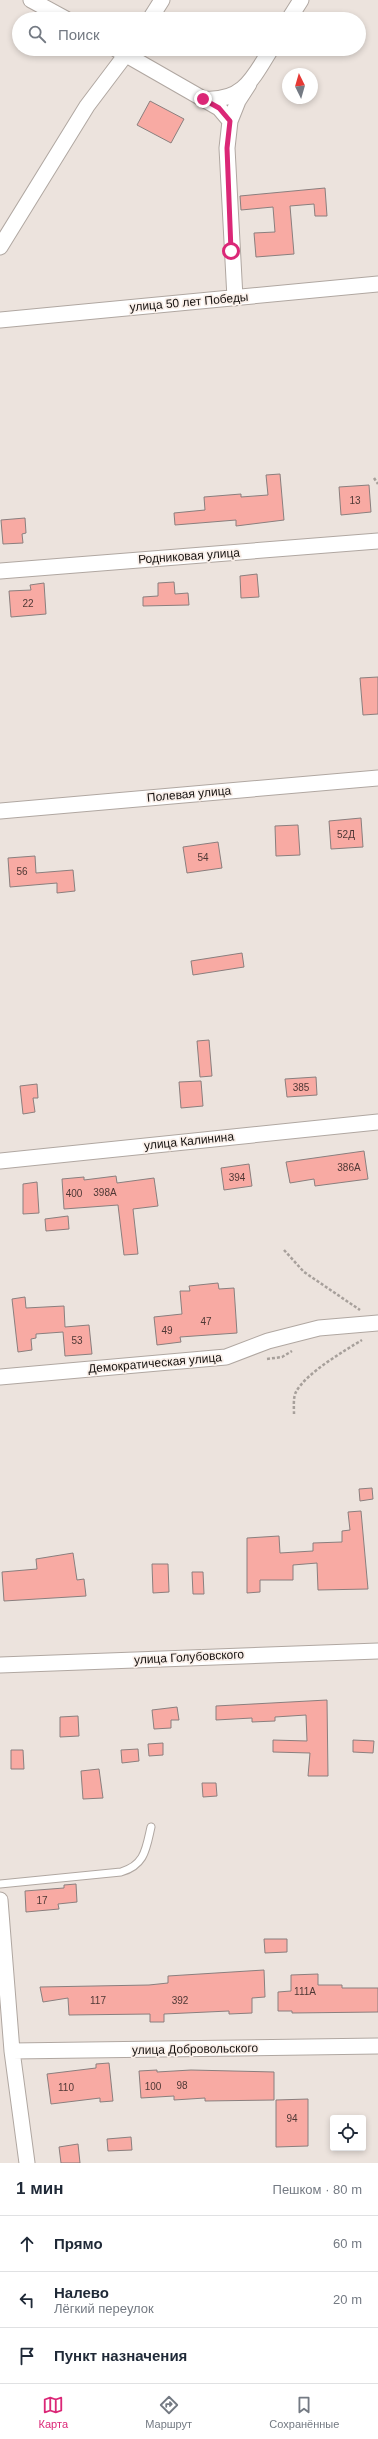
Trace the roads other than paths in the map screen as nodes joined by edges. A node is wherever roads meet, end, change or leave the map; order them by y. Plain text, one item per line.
1 (31, 0) edge
2 (162, 0) edge
3 (301, 0) edge
4 (53, 12) edge
5 (154, 12) edge
6 (293, 12) edge
7 (121, 56) edge
8 (132, 56) edge
9 (267, 56) edge
10 (249, 84) junction
11 (203, 99) junction
12 (230, 121) junction
13 (0, 247) edge
14 (378, 284) edge
15 (235, 298) junction
16 (0, 320) edge
17 (378, 541) edge
18 (0, 571) edge
19 (378, 778) edge
20 (0, 811) edge
21 (378, 1122) edge
22 (0, 1161) edge
23 (378, 1323) edge
24 (0, 1377) edge
25 (378, 1651) edge
26 (0, 1665) edge
27 (151, 1827) dead end
28 (0, 1884) edge
29 (0, 1900) edge
30 (378, 2046) edge
31 (12, 2051) junction
32 (27, 2163) edge

1 - 4 street
2 - 5 street
3 - 6 street
7 - 13 street
8 - 11 street
9 - 10 street
10 - 11 street
10 - 12 street
11 - 12 street
12 - 15 street
14 - 15 street, улица 50 лет Победы
15 - 16 street, улица 50 лет Победы
17 - 18 street, Родниковая улица
19 - 20 street, Полевая улица
21 - 22 street, улица Калинина
23 - 24 street, Демократическая улица
25 - 26 street, улица Голубовского
27 - 28 lane
29 - 31 street
30 - 31 street, улица Добровольского
31 - 32 street

